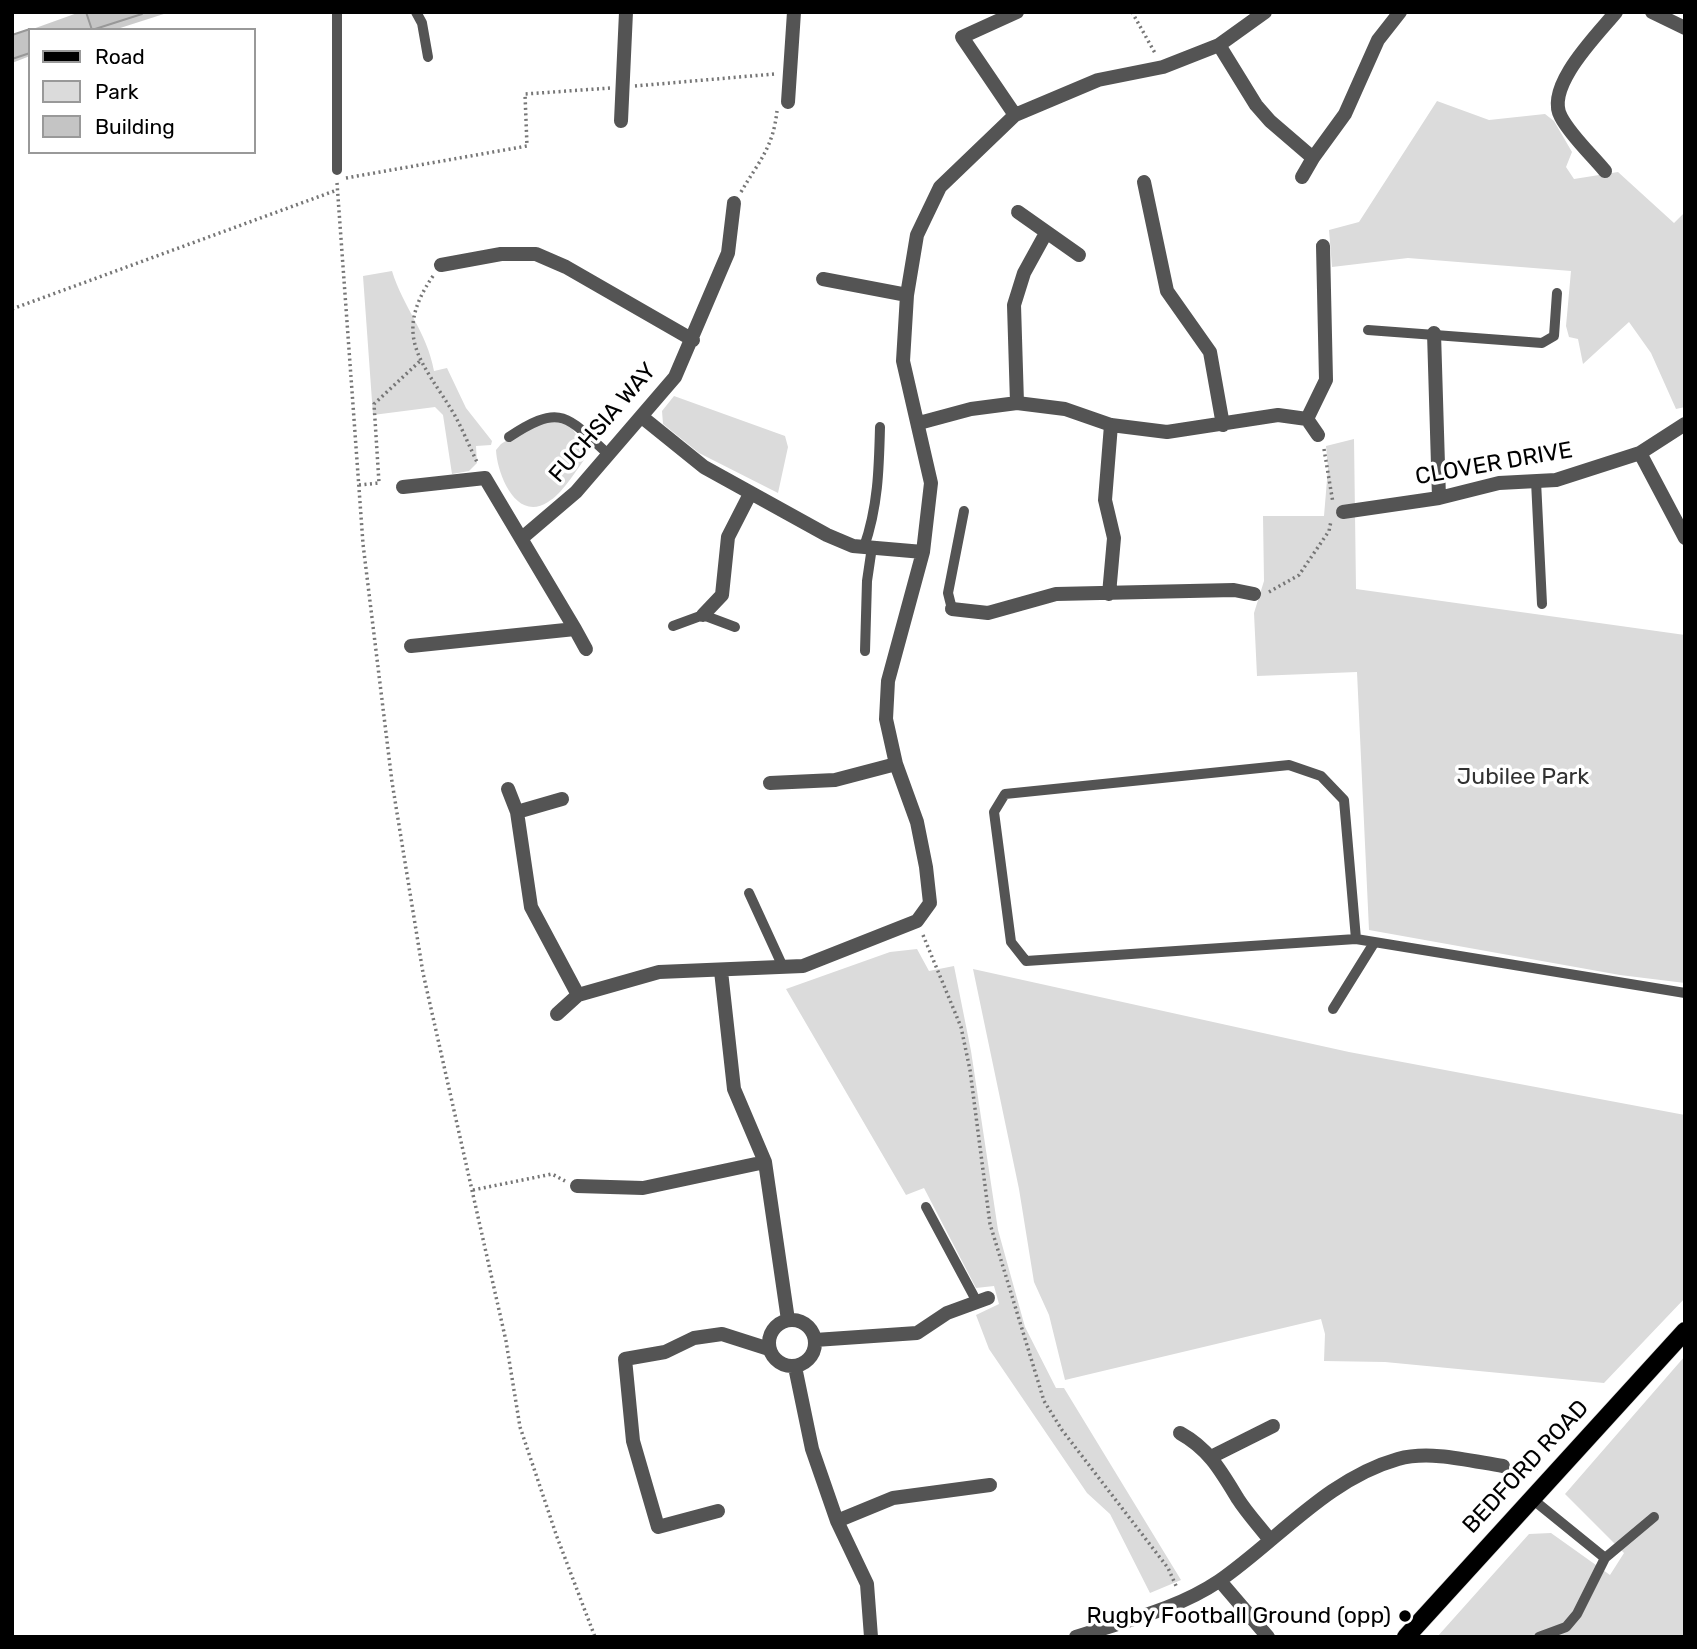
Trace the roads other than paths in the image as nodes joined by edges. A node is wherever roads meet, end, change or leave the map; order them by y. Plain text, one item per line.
1 (337, 12) edge
2 (416, 12) edge
3 (626, 12) edge
4 (794, 12) edge
5 (1017, 12) edge
6 (1265, 12) edge
7 (1399, 12) edge
8 (1616, 12) edge
9 (1652, 12) edge
10 (1685, 28) edge
11 (1219, 45) junction
12 (428, 57) dead end
13 (788, 102) road end
14 (1015, 115) junction
15 (621, 121) dead end
16 (1313, 158) junction
17 (337, 170) dead end
18 (1605, 172) dead end
19 (1302, 177) dead end
20 (1144, 182) dead end
21 (734, 203) road end
22 (1018, 212) dead end
23 (1046, 233) junction
24 (1323, 246) dead end
25 (1079, 255) dead end
26 (441, 265) road end
27 (823, 279) dead end
28 (1557, 293) dead end
29 (906, 295) junction
30 (1368, 330) dead end
31 (1434, 333) junction
32 (693, 340) junction
33 (1017, 403) junction
34 (642, 417) junction
35 (1307, 419) junction
36 (919, 424) junction
37 (1685, 424) edge
38 (1111, 425) junction
39 (1223, 425) junction
40 (880, 427) dead end
41 (1318, 435) road end
42 (509, 437) dead end
43 (1640, 453) junction
44 (609, 455) junction
45 (1536, 481) junction
46 (403, 486) dead end
47 (750, 494) junction
48 (1439, 498) junction
49 (964, 511) dead end
50 (1343, 512) dead end
51 (522, 538) junction
52 (1685, 538) edge
53 (868, 547) junction
54 (923, 552) junction
55 (1110, 594) junction
56 (1254, 594) road end
57 (1542, 604) dead end
58 (952, 609) joint
59 (703, 615) junction
60 (673, 626) dead end
61 (735, 627) dead end
62 (575, 629) junction
63 (411, 646) dead end
64 (586, 649) dead end
65 (865, 651) dead end
66 (896, 764) junction
67 (770, 783) dead end
68 (508, 789) dead end
69 (562, 799) dead end
70 (517, 812) junction
71 (749, 893) dead end
72 (1356, 939) junction
73 (1374, 943) junction
74 (783, 967) junction
75 (721, 971) junction
76 (1685, 993) edge
77 (578, 995) junction
78 (1333, 1009) dead end
79 (557, 1014) dead end
80 (765, 1162) junction
81 (577, 1186) road end
82 (926, 1207) dead end
83 (983, 1300) joint
84 (788, 1320) junction
85 (1685, 1331) edge
86 (815, 1340) junction
87 (769, 1349) junction
88 (795, 1367) junction
89 (1273, 1426) dead end
90 (1180, 1433) dead end
91 (1211, 1457) junction
92 (1503, 1466) road end
93 (990, 1485) dead end
94 (1531, 1498) junction
95 (718, 1511) dead end
96 (1654, 1517) dead end
97 (836, 1521) junction
98 (1269, 1539) junction
99 (1605, 1558) junction
100 (1220, 1581) junction
101 (872, 1637) edge
102 (1076, 1637) edge
103 (1268, 1637) edge
104 (1406, 1637) edge
105 (1539, 1637) edge

1 - 17 lane
2 - 12 lane
3 - 15 street
4 - 13 street
5 - 14 street
6 - 11 street
7 - 16 street
8 - 18 street
9 - 10 street
11 - 14 street
11 - 16 street
14 - 29 street
16 - 19 street
20 - 39 street
21 - 32 street, FUCHSIA WAY
22 - 23 street
23 - 25 street
23 - 33 street
24 - 35 street
26 - 32 street
27 - 29 street
28 - 31 lane
29 - 36 street
30 - 31 lane
31 - 48 street
32 - 34 street, FUCHSIA WAY
33 - 36 street
33 - 38 street
34 - 44 street, FUCHSIA WAY
34 - 47 street
35 - 39 street
35 - 41 street
36 - 54 street
37 - 43 street, CLOVER DRIVE
38 - 39 street
38 - 55 street
40 - 53 lane
42 - 44 lane
43 - 45 street, CLOVER DRIVE
43 - 52 street
44 - 51 street, FUCHSIA WAY
45 - 48 street, CLOVER DRIVE
45 - 57 lane
46 - 51 street
47 - 53 street
47 - 59 street
48 - 50 street, CLOVER DRIVE
49 - 58 lane
51 - 62 street
53 - 54 street
53 - 65 lane
54 - 66 street
55 - 56 street
55 - 58 street
59 - 60 lane
59 - 61 lane
62 - 63 street
62 - 64 street
66 - 67 street
66 - 74 street
68 - 70 street
69 - 70 street
70 - 77 street
71 - 74 lane
72 - 72 lane
72 - 73 lane
73 - 76 lane
73 - 78 lane
74 - 75 street
75 - 77 street
75 - 80 street
77 - 79 street
80 - 81 street
80 - 84 street
82 - 83 lane
83 - 86 street
84 - 86 street
84 - 87 street
85 - 94 main road, BEDFORD ROAD
86 - 88 street
87 - 88 street
87 - 95 street
88 - 97 street
89 - 91 street
90 - 91 street
91 - 98 street
92 - 98 street
93 - 97 street
94 - 99 lane
94 - 104 main road, BEDFORD ROAD
96 - 99 lane
97 - 101 street
98 - 100 street
99 - 105 lane
100 - 102 street
100 - 103 street

